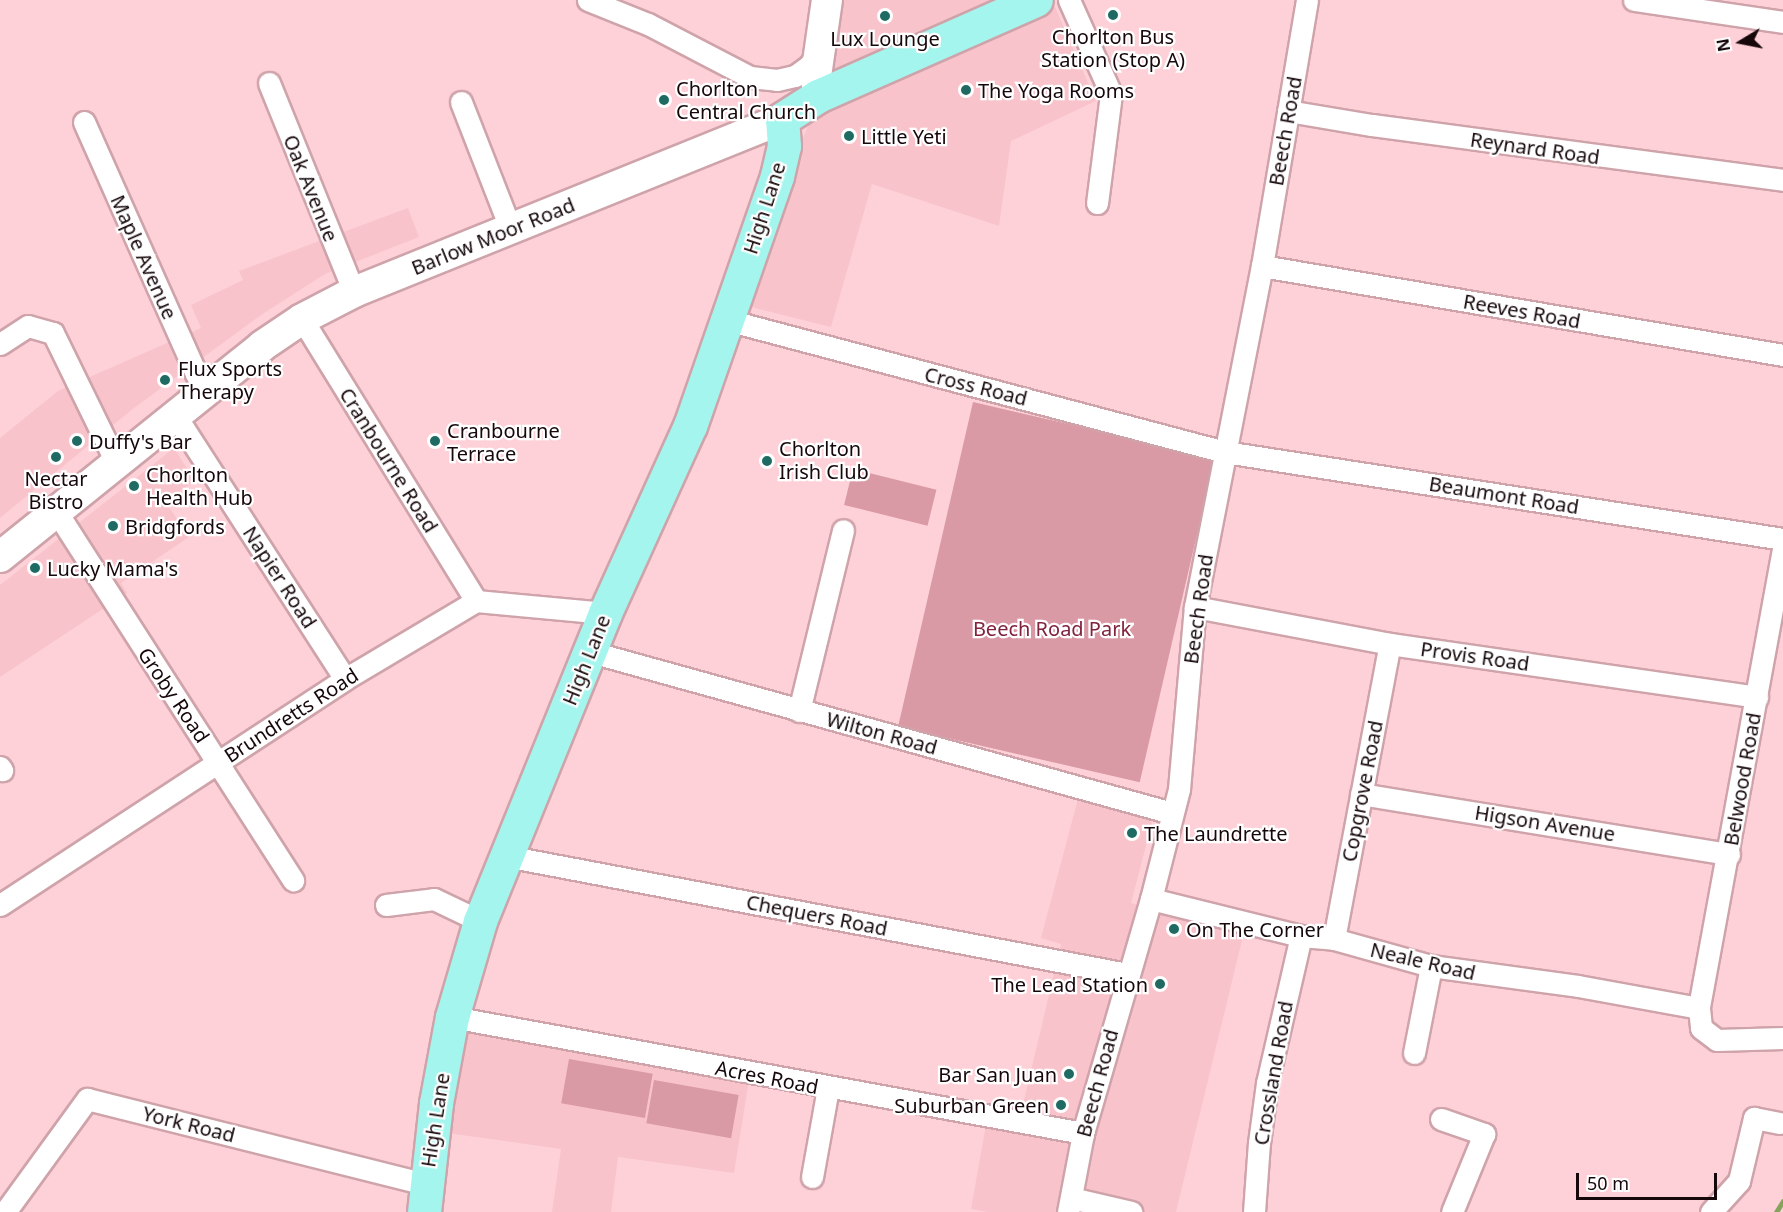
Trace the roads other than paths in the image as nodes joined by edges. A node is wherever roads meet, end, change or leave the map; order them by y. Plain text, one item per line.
1 (588, 0) edge
2 (827, 0) edge
3 (1036, 0) edge
4 (1069, 0) edge
5 (1307, 0) edge
6 (1634, 0) edge
7 (1783, 22) edge
8 (819, 52) junction
9 (269, 83) dead end
10 (818, 96) junction
11 (461, 102) dead end
12 (1287, 111) junction
13 (782, 118) junction
14 (84, 122) dead end
15 (1783, 180) edge
16 (1096, 203) dead end
17 (511, 230) junction
18 (1262, 266) junction
19 (354, 292) junction
20 (302, 319) junction
21 (727, 320) junction
22 (2, 338) edge
23 (1783, 355) edge
24 (207, 390) junction
25 (175, 415) junction
26 (1226, 452) junction
27 (116, 462) junction
28 (56, 511) junction
29 (843, 530) dead end
30 (1783, 539) edge
31 (1783, 549) edge
32 (0, 557) edge
33 (476, 601) junction
34 (1195, 607) junction
35 (605, 613) junction
36 (1390, 644) junction
37 (591, 652) junction
38 (345, 679) junction
39 (1757, 697) junction
40 (799, 711) junction
41 (218, 761) junction
42 (1361, 794) junction
43 (1172, 813) junction
44 (1729, 854) junction
45 (506, 856) junction
46 (292, 880) dead end
47 (1151, 899) junction
48 (0, 905) edge
49 (386, 905) dead end
50 (480, 921) junction
51 (1301, 936) junction
52 (1334, 939) junction
53 (1431, 966) junction
54 (1127, 974) junction
55 (1699, 1008) junction
56 (452, 1017) junction
57 (1783, 1038) edge
58 (1414, 1053) dead end
59 (828, 1088) junction
60 (1440, 1119) dead end
61 (1780, 1123) dead end
62 (1083, 1133) junction
63 (812, 1177) dead end
64 (425, 1198) edge
65 (1069, 1205) edge
66 (5, 1212) edge
67 (1131, 1212) edge
68 (1254, 1212) edge
69 (1452, 1212) edge
70 (1711, 1212) edge

1 - 8 street
2 - 8 main road
3 - 10 main road, Barlow Moor Road
4 - 16 street
5 - 12 street, Beech Road
6 - 7 street
8 - 10 main road
9 - 19 street, Oak Avenue
10 - 13 main road, Barlow Moor Road
11 - 17 street
12 - 15 street, Reynard Road
12 - 18 street, Beech Road
13 - 17 main road, Barlow Moor Road
13 - 21 main road, High Lane
14 - 24 street, Maple Avenue
17 - 19 main road, Barlow Moor Road
18 - 23 street, Reeves Road
18 - 26 street, Beech Road
19 - 20 main road, Barlow Moor Road
20 - 24 main road, Barlow Moor Road
20 - 33 street, Cranbourne Road
21 - 26 street, Cross Road
21 - 35 main road, High Lane
22 - 27 street
24 - 25 main road, Barlow Moor Road
25 - 27 main road, Barlow Moor Road
25 - 38 street, Napier Road
26 - 30 street, Beaumont Road
26 - 34 street, Beech Road
27 - 28 main road, Barlow Moor Road
28 - 32 main road, Barlow Moor Road
28 - 41 street, Groby Road
29 - 40 street
31 - 39 street, Belwood Road
33 - 35 street
33 - 38 street, Brundretts Road
34 - 36 street, Provis Road
34 - 43 street, Beech Road
35 - 37 main road, High Lane
36 - 39 street, Provis Road
36 - 42 street, Copgrove Road
37 - 40 street, Wilton Road
37 - 45 main road, High Lane
38 - 41 street, Brundretts Road
39 - 44 street, Belwood Road
40 - 43 street, Wilton Road
41 - 46 street, Groby Road
41 - 48 street, Brundretts Road
42 - 44 street, Higson Avenue
42 - 52 street, Copgrove Road
43 - 47 street, Beech Road
44 - 55 street, Belwood Road
45 - 50 main road, High Lane
45 - 54 street, Chequers Road
47 - 51 street, Neale Road
47 - 54 street, Beech Road
49 - 50 street
50 - 56 main road, High Lane
51 - 52 street, Neale Road
51 - 68 street, Crossland Road
52 - 53 street, Neale Road
53 - 55 street, Neale Road
53 - 58 street
54 - 62 street, Beech Road
55 - 57 street
56 - 59 street, Acres Road
56 - 64 main road, High Lane
59 - 62 street, Acres Road
59 - 63 street
60 - 69 street
61 - 70 street
62 - 65 street, Beech Road
64 - 66 street, York Road
65 - 67 street

